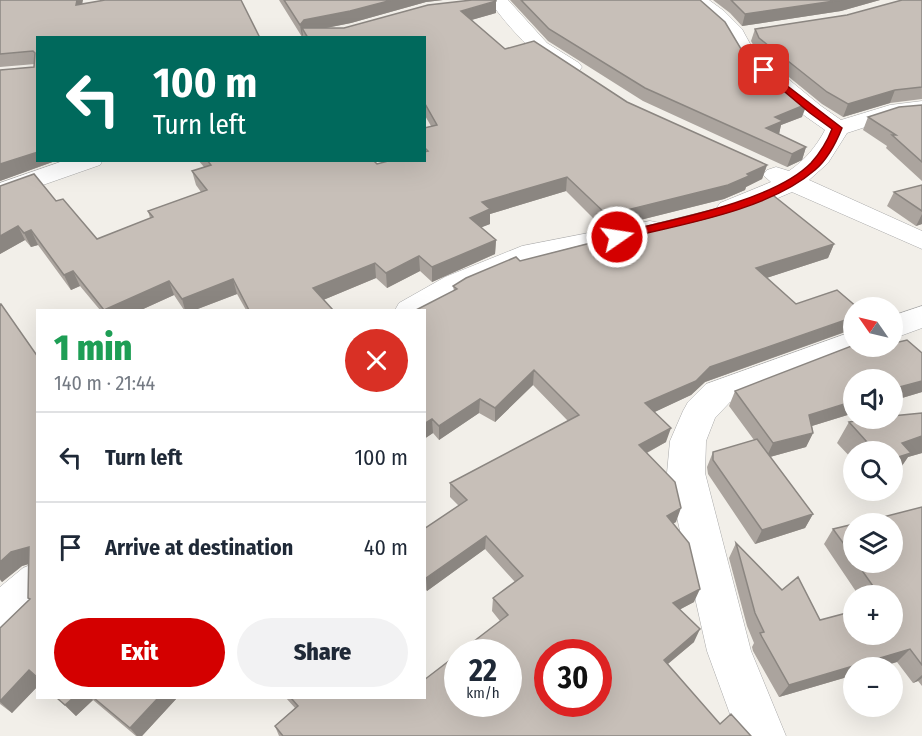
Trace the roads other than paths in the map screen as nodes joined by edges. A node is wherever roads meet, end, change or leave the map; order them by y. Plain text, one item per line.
1 (697, 0) edge
2 (492, 2) edge
3 (758, 31) edge
4 (737, 35) junction
5 (587, 78) edge
6 (922, 108) edge
7 (838, 128) junction
8 (85, 162) edge
9 (752, 163) edge
10 (792, 182) junction
11 (0, 192) edge
12 (704, 217) edge
13 (672, 224) edge
14 (922, 242) edge
15 (412, 309) edge
16 (922, 316) edge
17 (903, 324) edge
18 (843, 346) edge
19 (36, 583) edge
20 (0, 614) edge
21 (762, 736) edge

1 - 4 street
2 - 5 street
3 - 4 street
4 - 7 street
6 - 7 street
7 - 10 street
8 - 11 street
9 - 10 street
10 - 12 street
10 - 14 street
13 - 15 street
16 - 17 street
18 - 21 street
19 - 20 street

